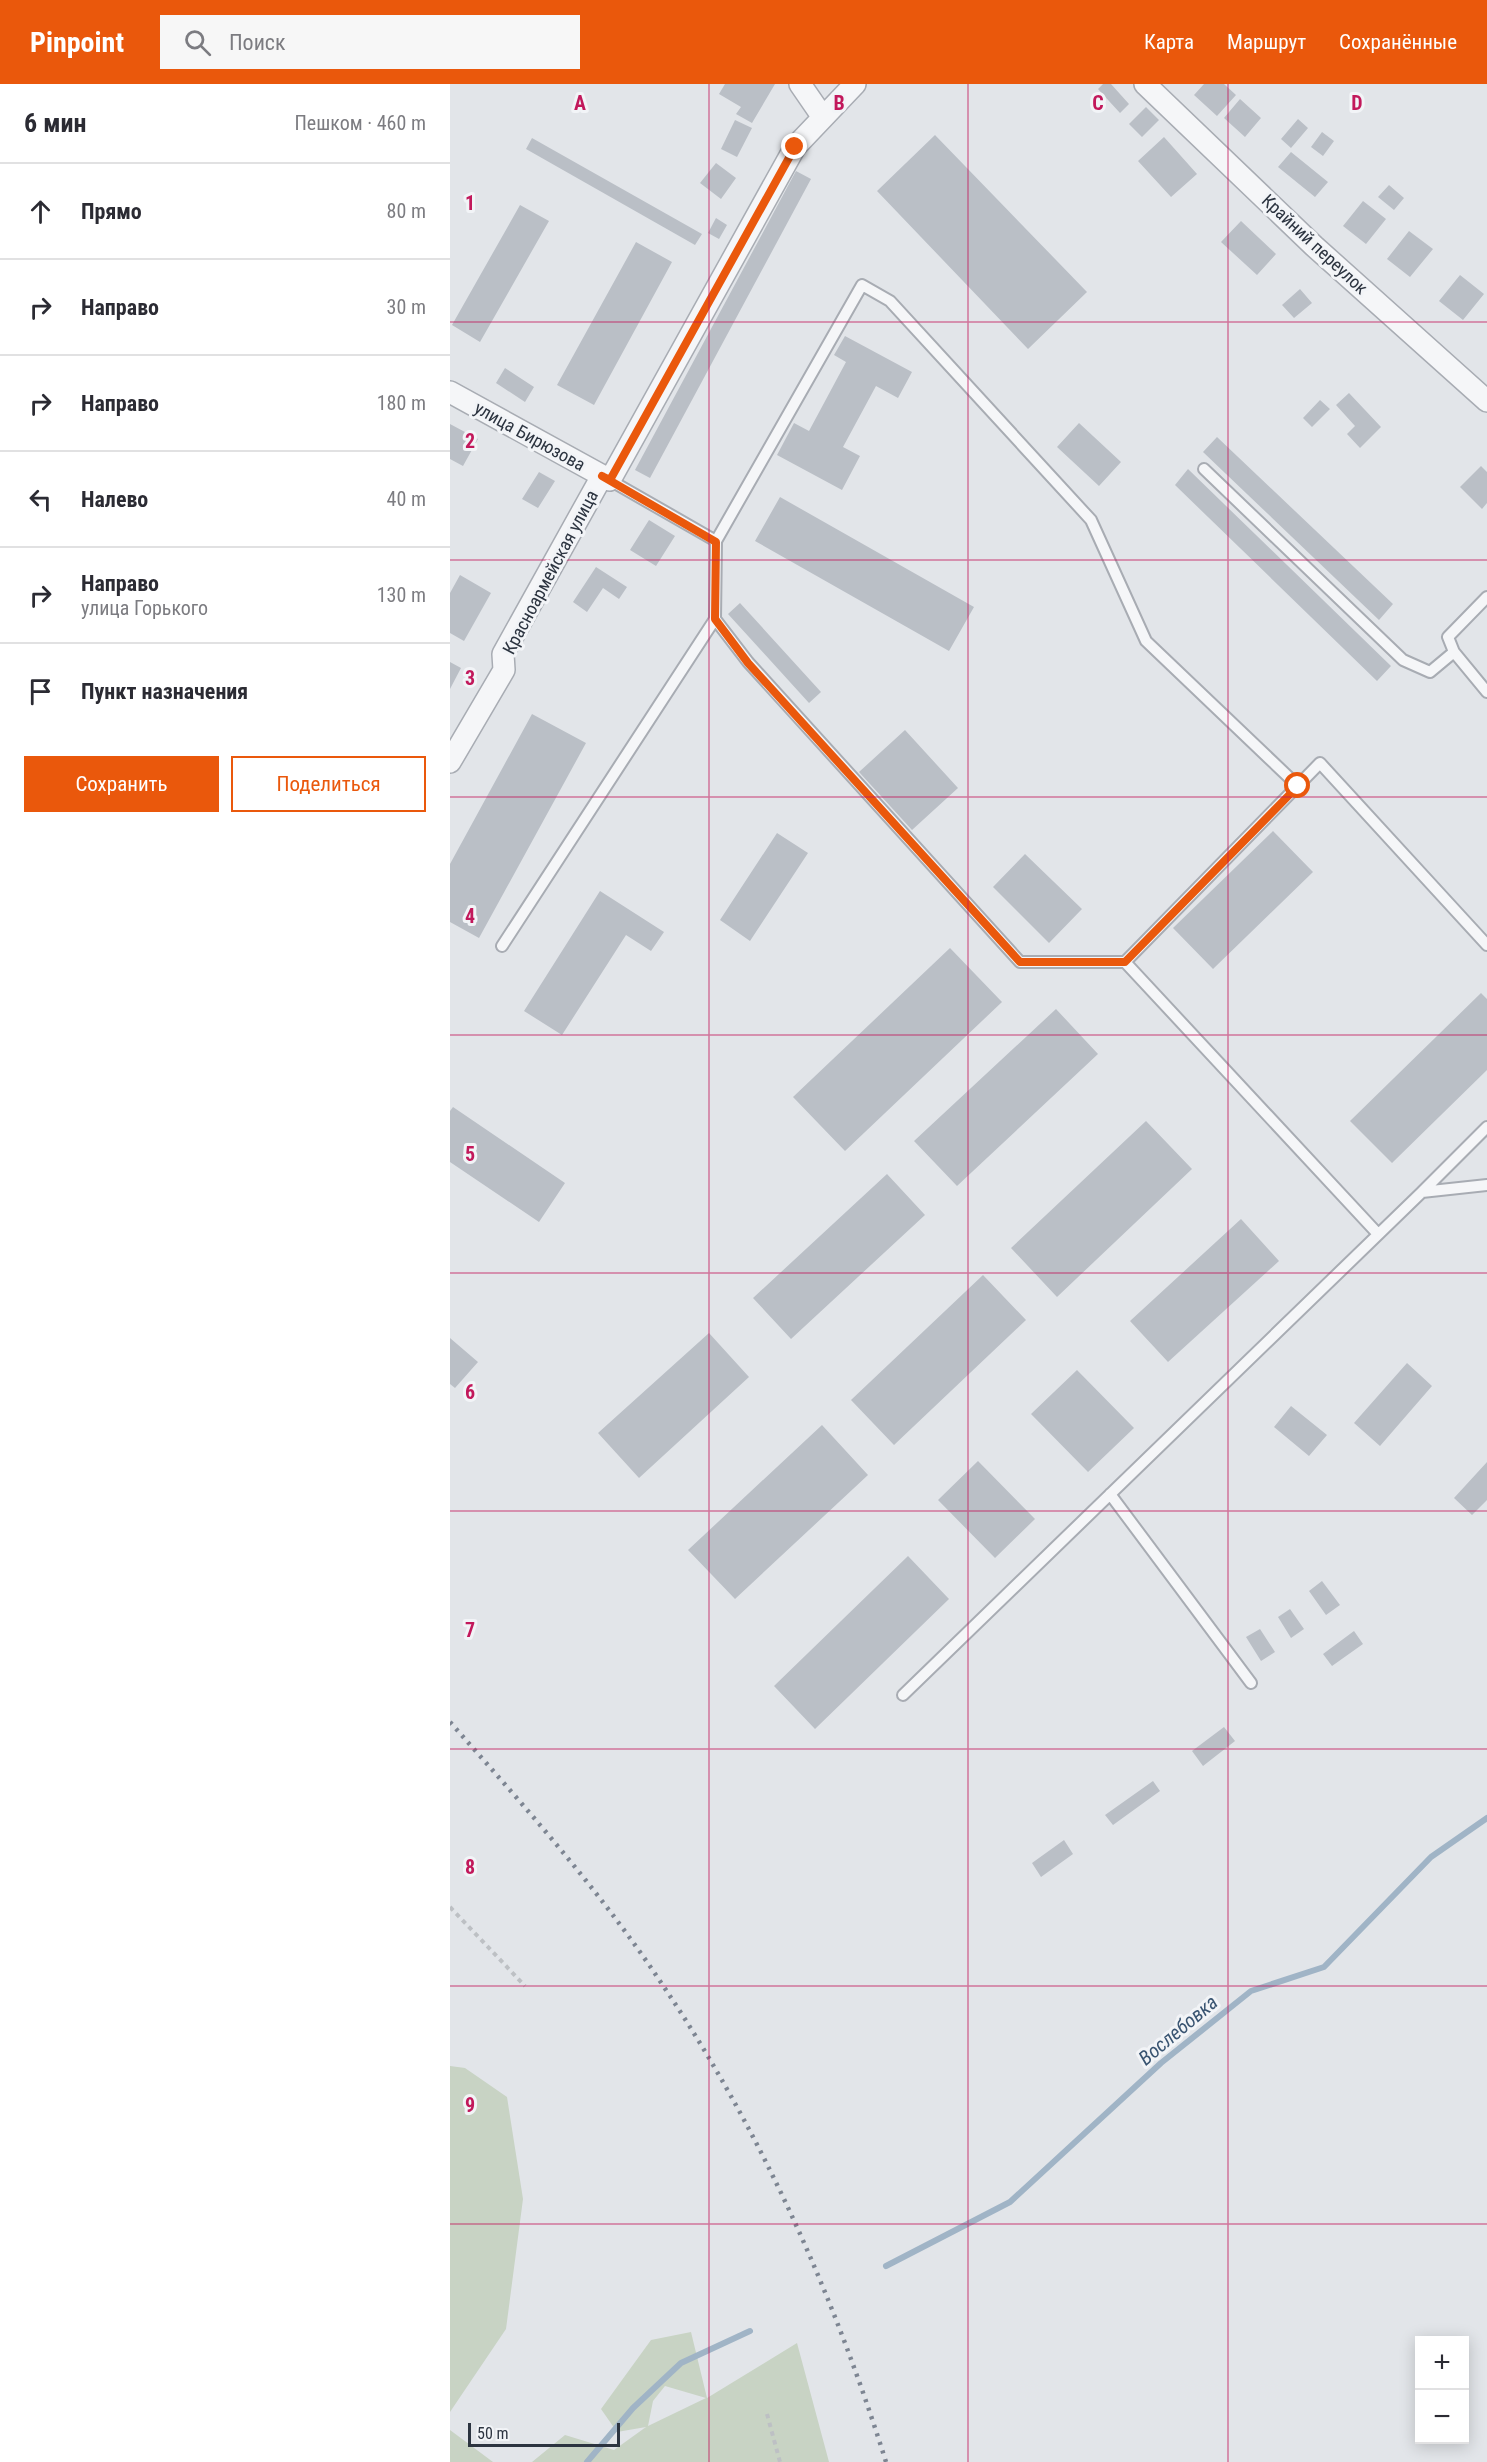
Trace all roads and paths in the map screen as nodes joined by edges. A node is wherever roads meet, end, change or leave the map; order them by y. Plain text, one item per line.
1 (800, 84) edge
2 (855, 84) edge
3 (1146, 84) edge
4 (822, 117) junction
5 (450, 392) edge
6 (1487, 401) edge
7 (1204, 469) dead end
8 (606, 478) junction
9 (716, 542) junction
10 (1487, 597) edge
11 (715, 619) junction
12 (1454, 652) junction
13 (1487, 692) edge
14 (450, 762) edge
15 (1298, 786) junction
16 (1487, 945) edge
17 (502, 946) dead end
18 (1125, 962) junction
19 (1487, 1127) edge
20 (1487, 1185) edge
21 (1422, 1192) junction
22 (1378, 1234) junction
23 (1110, 1494) junction
24 (1251, 1683) dead end
25 (903, 1695) dead end
26 (450, 1907) edge
27 (525, 1986) dead end
28 (767, 2414) dead end
29 (780, 2462) edge

1 - 4 street
2 - 4 street, Красноармейская улица
3 - 6 street, Крайний переулок
4 - 8 street, Красноармейская улица
5 - 8 street, улица Бирюзова
7 - 12 lane
8 - 9 lane
8 - 14 street, Красноармейская улица
9 - 11 lane
9 - 15 lane
10 - 12 lane
11 - 17 lane
11 - 18 lane
12 - 13 lane
15 - 16 lane
15 - 18 lane
18 - 22 lane
19 - 21 lane
20 - 21 lane
21 - 22 lane
22 - 23 lane
23 - 24 lane
23 - 25 lane
26 - 27 path
28 - 29 path

